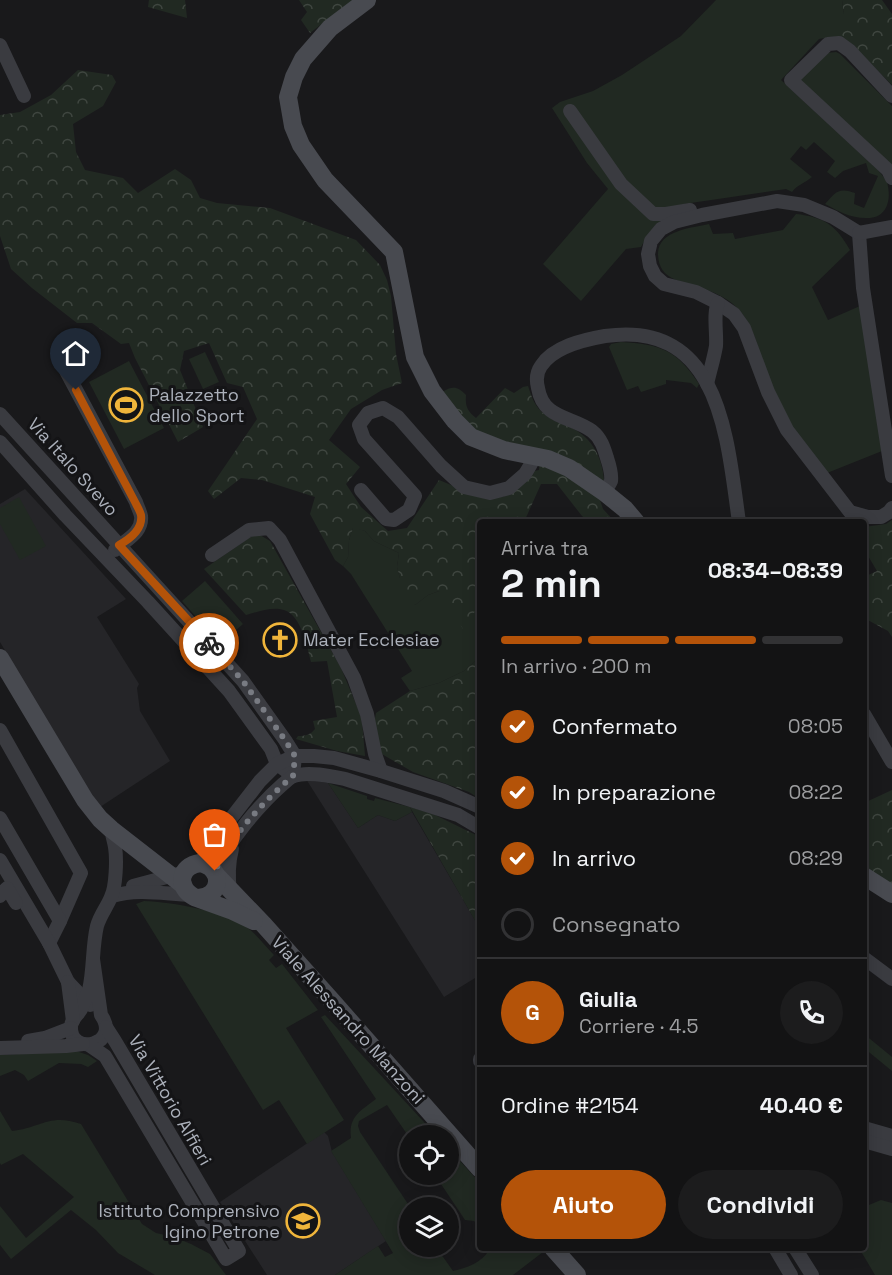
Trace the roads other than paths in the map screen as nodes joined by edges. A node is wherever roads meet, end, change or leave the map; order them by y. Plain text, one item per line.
1 (367, 0) edge
2 (0, 45) edge
3 (24, 96) dead end
4 (892, 96) edge
5 (570, 111) dead end
6 (892, 178) edge
7 (702, 215) junction
8 (892, 227) edge
9 (858, 233) junction
10 (718, 303) junction
11 (88, 349) dead end
12 (707, 384) junction
13 (0, 414) edge
14 (0, 442) edge
15 (36, 454) junction
16 (532, 455) junction
17 (21, 466) junction
18 (892, 476) edge
19 (361, 490) dead end
20 (604, 492) junction
21 (892, 508) edge
22 (633, 519) edge
23 (739, 519) edge
24 (119, 545) junction
25 (212, 555) dead end
26 (106, 558) junction
27 (173, 604) junction
28 (160, 616) junction
29 (0, 658) edge
30 (867, 719) edge
31 (271, 720) junction
32 (0, 730) edge
33 (258, 730) junction
34 (295, 756) junction
35 (892, 762) edge
36 (349, 763) junction
37 (277, 764) junction
38 (381, 771) junction
39 (293, 776) junction
40 (345, 780) junction
41 (444, 791) junction
42 (477, 806) edge
43 (438, 809) junction
44 (0, 818) edge
45 (477, 826) edge
46 (111, 829) junction
47 (234, 841) junction
48 (128, 842) junction
49 (0, 860) edge
50 (195, 878) junction
51 (867, 878) edge
52 (231, 892) junction
53 (892, 894) edge
54 (0, 896) edge
55 (112, 896) junction
56 (60, 921) junction
57 (264, 925) junction
58 (50, 943) junction
59 (93, 959) junction
60 (867, 960) edge
61 (892, 979) edge
62 (68, 982) junction
63 (77, 1015) junction
64 (101, 1018) junction
65 (0, 1041) edge
66 (86, 1044) junction
67 (0, 1048) edge
68 (867, 1129) edge
69 (892, 1136) edge
70 (867, 1142) edge
71 (892, 1149) edge
72 (477, 1166) edge
73 (203, 1191) junction
74 (190, 1198) junction
75 (556, 1251) edge
76 (785, 1251) edge
77 (786, 1251) edge
78 (577, 1275) edge
79 (791, 1275) edge
80 (812, 1275) edge

1 - 16 street
2 - 3 street
4 - 6 street
5 - 7 street
7 - 9 street
7 - 10 street
8 - 9 street
9 - 18 street
10 - 12 street
10 - 21 street
11 - 24 street, Via Italo Svevo
12 - 20 street
12 - 23 street
13 - 15 street, Via Italo Svevo
14 - 17 street, Via Italo Svevo
15 - 17 street
15 - 24 street, Via Italo Svevo
16 - 19 street
16 - 20 street
17 - 26 street, Via Italo Svevo
20 - 22 street
24 - 26 street
24 - 27 street, Via Italo Svevo
25 - 38 street
26 - 28 street, Via Italo Svevo
27 - 28 street
27 - 31 street, Via Italo Svevo
28 - 33 street, Via Italo Svevo
29 - 46 street, Viale Alessandro Manzoni
30 - 35 street
31 - 33 street
31 - 34 street, Via Italo Svevo
32 - 56 street
33 - 37 street, Via Italo Svevo
34 - 36 street
34 - 37 street
34 - 39 street
36 - 38 street
36 - 40 street
37 - 39 street, Via Italo Svevo
37 - 50 street
38 - 41 street
39 - 40 street
39 - 47 street
40 - 43 street
41 - 42 street
41 - 43 street
43 - 45 street
44 - 56 street
46 - 48 street, Viale Alessandro Manzoni
46 - 55 street
47 - 50 street
47 - 52 street
48 - 50 street, Viale Alessandro Manzoni
48 - 50 street, Viale Alessandro Manzoni
49 - 58 street, Via Vittorio Alfieri
50 - 52 street, Viale Alessandro Manzoni
50 - 55 street
50 - 55 street
50 - 57 street, Viale Alessandro Manzoni
51 - 53 street
52 - 57 street, Viale Alessandro Manzoni
54 - 58 street, Via Vittorio Alfieri
55 - 59 street
56 - 58 street
57 - 72 street, Viale Alessandro Manzoni
58 - 62 street, Via Vittorio Alfieri
59 - 63 street
59 - 64 street
60 - 61 street
62 - 63 street, Via Vittorio Alfieri
62 - 63 street, Via Vittorio Alfieri
63 - 64 street, Via Vittorio Alfieri
63 - 65 street
63 - 66 street
64 - 66 street
64 - 73 street, Via Vittorio Alfieri
66 - 67 street
66 - 74 street, Via Vittorio Alfieri
68 - 69 street
70 - 71 street
73 - 74 street, Via Vittorio Alfieri
73 - 74 street, Via Vittorio Alfieri
75 - 78 street
76 - 79 street
77 - 80 street

